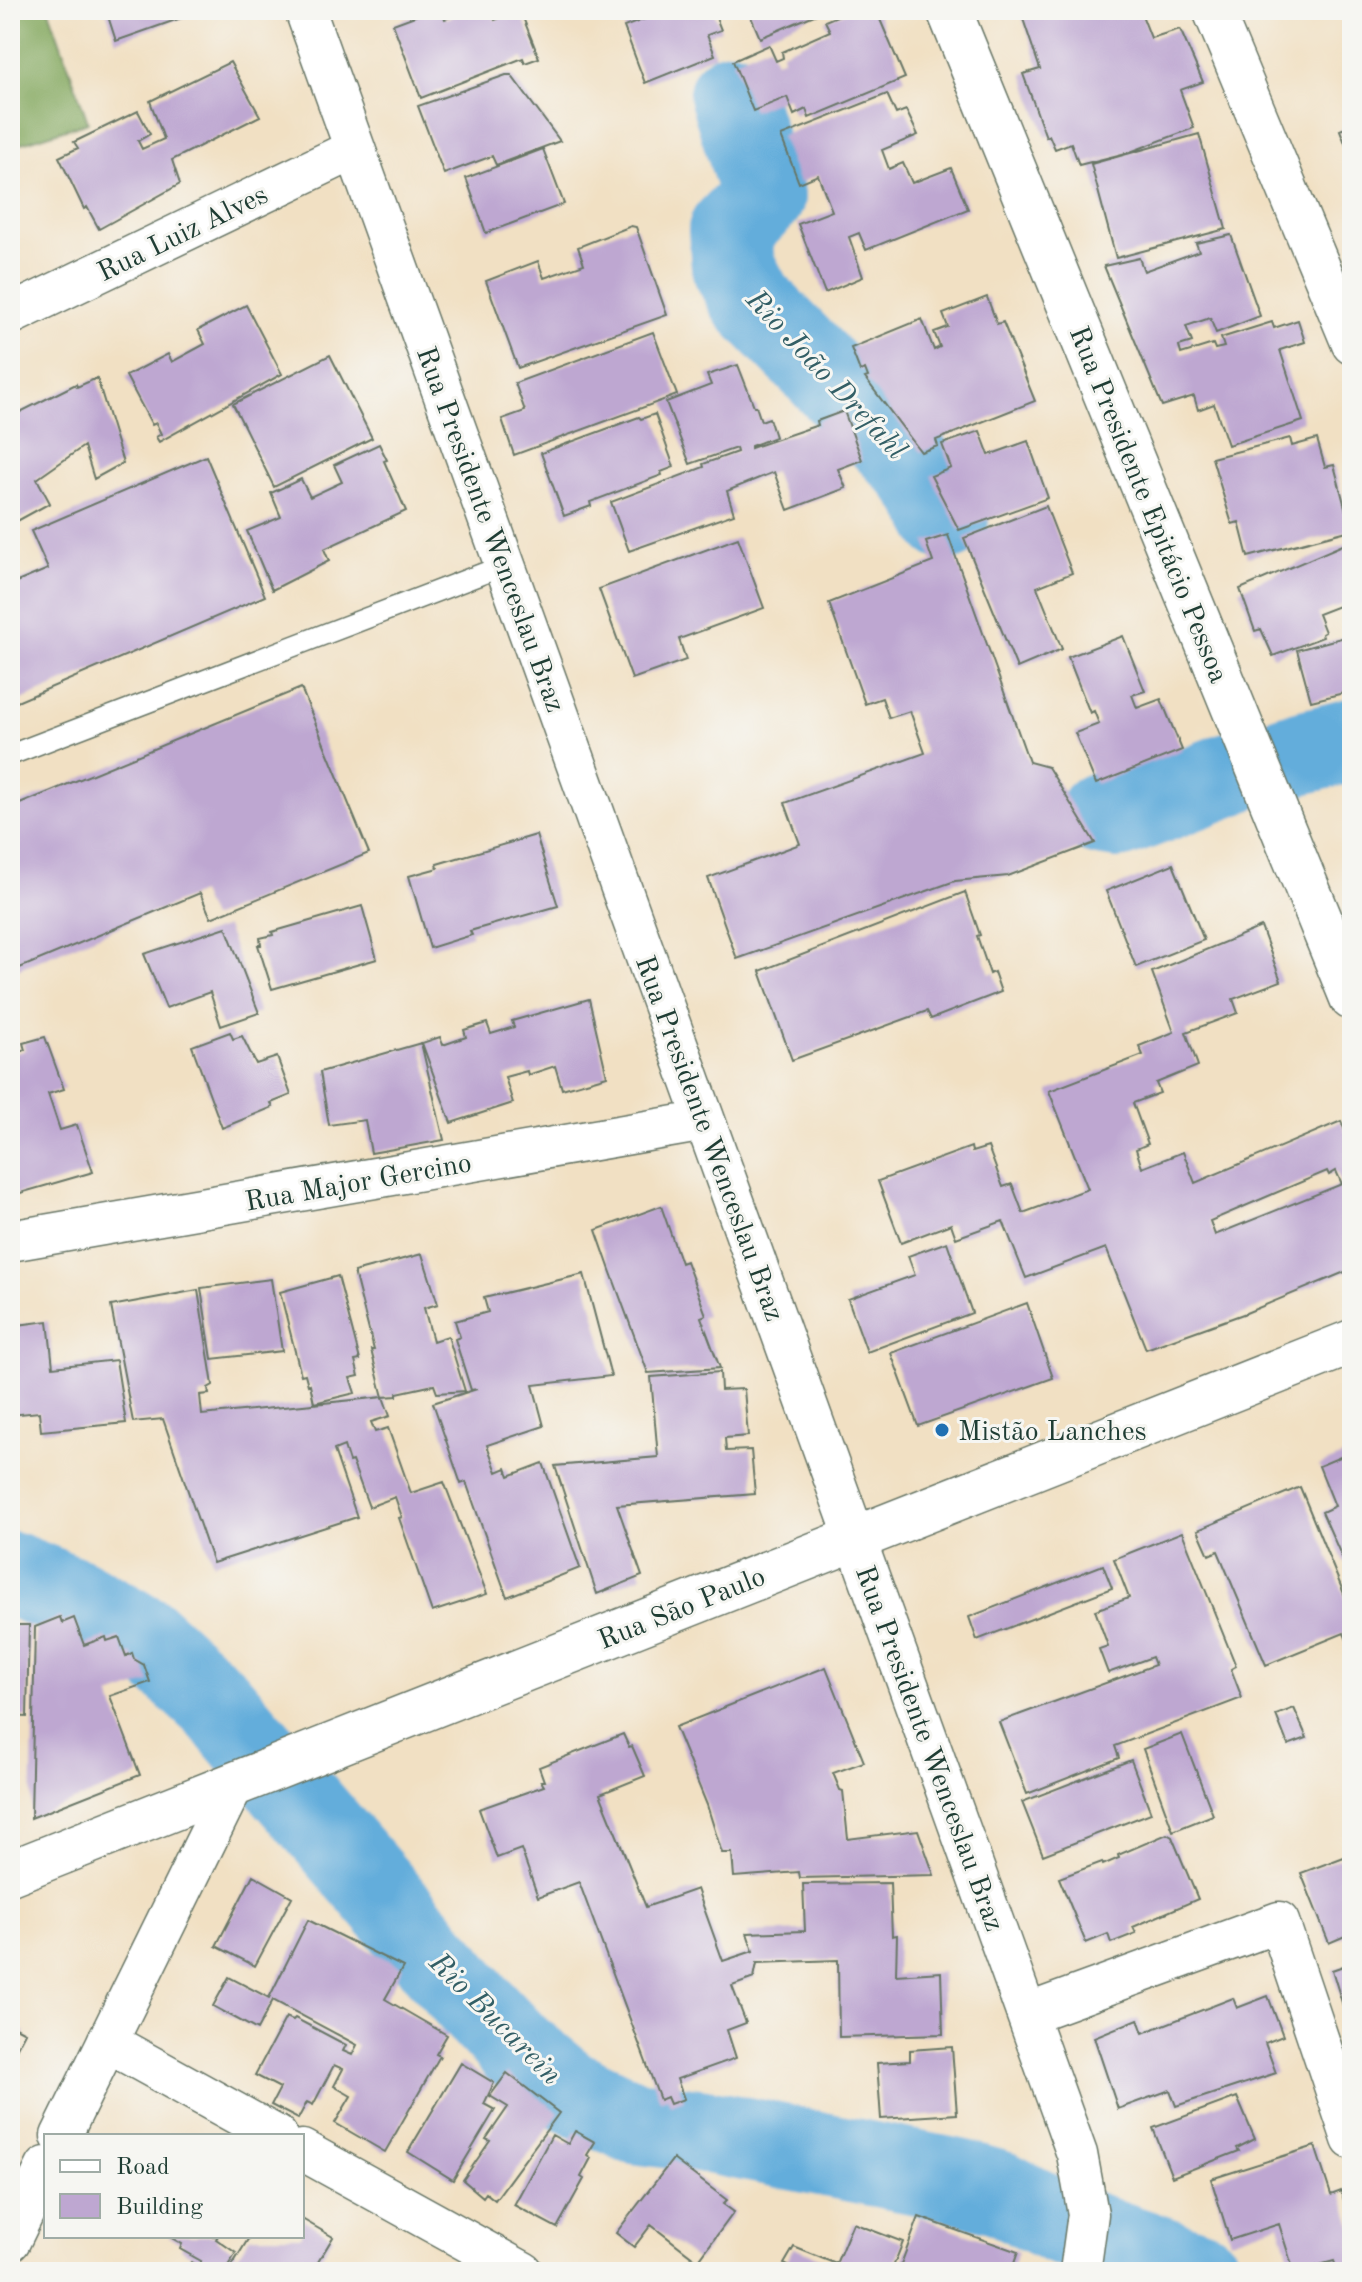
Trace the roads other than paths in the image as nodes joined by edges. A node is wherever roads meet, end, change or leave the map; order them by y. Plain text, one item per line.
1 (305, 10) edge
2 (949, 10) edge
3 (1213, 10) edge
4 (355, 149) junction
5 (10, 315) edge
6 (1352, 344) edge
7 (505, 565) junction
8 (10, 755) edge
9 (1352, 998) edge
10 (705, 1121) junction
11 (10, 1241) edge
12 (1352, 1342) edge
13 (855, 1538) junction
14 (234, 1784) junction
15 (10, 1873) edge
16 (1027, 2014) junction
17 (107, 2042) junction
18 (62, 2134) edge
19 (273, 2134) edge
20 (1352, 2139) edge
21 (304, 2151) edge
22 (44, 2171) edge
23 (10, 2241) edge
24 (1082, 2264) edge
25 (523, 2272) edge

1 - 4 street, Rua Presidente Wenceslau Braz
2 - 9 main road, Rua Presidente Epitácio Pessoa
3 - 6 street
4 - 5 street, Rua Luiz Alves
4 - 7 street, Rua Presidente Wenceslau Braz
7 - 8 lane
7 - 10 street, Rua Presidente Wenceslau Braz
10 - 11 street, Rua Major Gercino
10 - 13 street, Rua Presidente Wenceslau Braz
12 - 13 main road, Rua São Paulo
13 - 14 main road, Rua São Paulo
13 - 16 street, Rua Presidente Wenceslau Braz
14 - 15 main road, Rua São Paulo
14 - 17 street
16 - 20 street
16 - 24 street, Rua Presidente Wenceslau Braz
17 - 18 street
17 - 19 street
21 - 25 street
22 - 23 street

